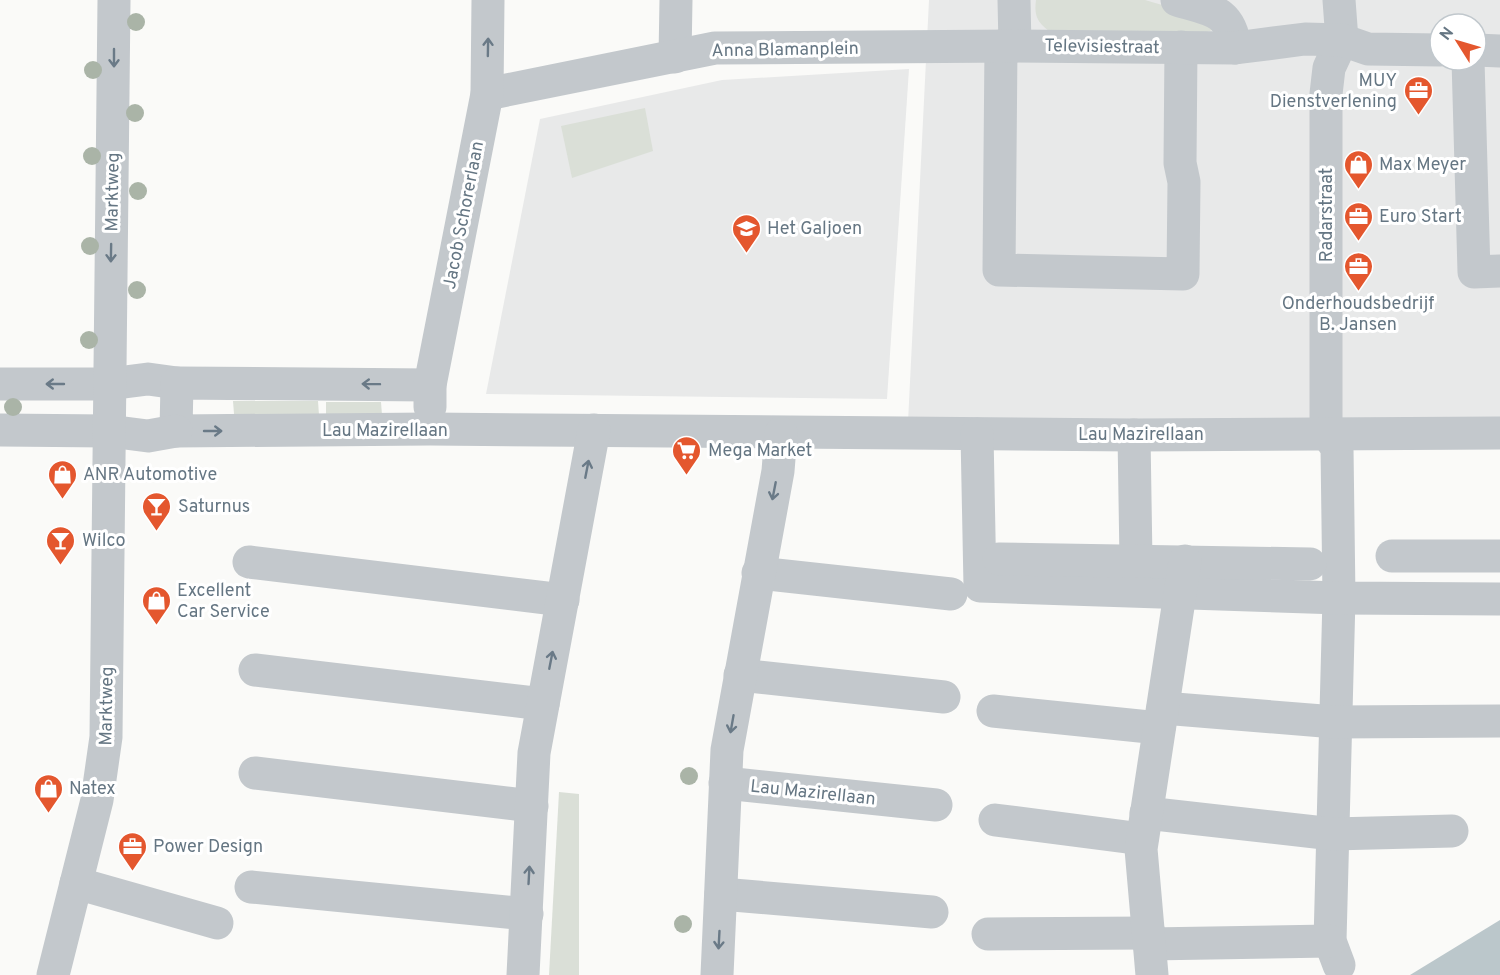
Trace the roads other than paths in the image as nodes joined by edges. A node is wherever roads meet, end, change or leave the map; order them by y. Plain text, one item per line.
1 (114, 0) edge
2 (488, 0) edge
3 (676, 0) edge
4 (1014, 0) edge
5 (1177, 0) edge
6 (1339, 0) edge
7 (1341, 40) junction
8 (1008, 46) junction
9 (1181, 47) junction
10 (1235, 48) junction
11 (1428, 50) edge
12 (675, 57) junction
13 (1468, 72) edge
14 (487, 94) junction
15 (1500, 272) edge
16 (177, 382) junction
17 (0, 384) edge
18 (109, 384) junction
19 (430, 385) junction
20 (430, 429) junction
21 (0, 430) edge
22 (594, 430) junction
23 (109, 431) junction
24 (176, 431) junction
25 (1326, 432) junction
26 (781, 433) junction
27 (1500, 433) edge
28 (977, 434) junction
29 (1134, 435) junction
30 (1392, 556) dead end
31 (1500, 556) edge
32 (999, 559) dead end
33 (1136, 561) junction
34 (249, 562) dead end
35 (1310, 564) dead end
36 (758, 573) junction
37 (1183, 577) junction
38 (951, 594) dead end
39 (1339, 598) junction
40 (1500, 599) edge
41 (563, 600) junction
42 (255, 670) dead end
43 (740, 675) junction
44 (944, 697) dead end
45 (543, 704) junction
46 (993, 711) dead end
47 (1161, 718) junction
48 (1500, 721) edge
49 (1335, 722) junction
50 (255, 773) dead end
51 (725, 783) junction
52 (936, 805) dead end
53 (532, 806) junction
54 (995, 820) dead end
55 (1144, 826) junction
56 (1452, 831) dead end
57 (1332, 834) junction
58 (76, 883) junction
59 (251, 886) dead end
60 (721, 894) junction
61 (932, 912) dead end
62 (527, 914) junction
63 (217, 923) dead end
64 (988, 934) dead end
65 (1150, 951) edge
66 (53, 975) edge
67 (524, 975) edge
68 (717, 975) edge

1 -> 18 street, Marktweg
14 -> 2 street, Jacob Schorerlaan
3 - 12 street
4 - 8 street
5 - 10 street
6 - 7 street, Radarstraat
7 - 10 street, Televisiestraat
7 - 11 street, Televisiestraat
7 - 25 street, Radarstraat
8 - 9 street, Televisiestraat
8 - 9 street
8 - 12 street, Anna Blamanplein
9 - 10 street, Televisiestraat
12 - 14 street, Anna Blamanplein
13 - 15 street
14 - 19 street, Jacob Schorerlaan
16 - 18 street
19 -> 16 street
16 - 24 street
18 -> 17 street
18 - 23 street, Marktweg
19 - 20 street, Jacob Schorerlaan
20 - 22 street, Lau Mazirellaan
24 -> 20 street, Lau Mazirellaan
21 - 23 street
22 - 26 street, Lau Mazirellaan
41 -> 22 street
23 - 24 street, Lau Mazirellaan
23 - 58 street, Marktweg
25 - 27 street, Lau Mazirellaan
25 - 29 street, Lau Mazirellaan
25 - 39 street
26 - 28 street, Lau Mazirellaan
26 -> 36 street, Lau Mazirellaan
28 - 29 street, Lau Mazirellaan
28 - 37 street
29 - 33 street
30 - 31 street
32 - 33 street
33 - 37 street
34 - 41 street
35 - 37 street
36 - 38 street
36 - 43 street, Lau Mazirellaan
37 - 39 street
37 - 47 street
39 - 40 street
39 - 49 street
45 -> 41 street
42 - 45 street
43 - 44 street
43 -> 51 street, Lau Mazirellaan
45 - 53 street
46 - 47 street
47 - 49 street
47 - 55 street
48 - 49 street
49 - 57 street
50 - 53 street
51 - 52 street, Lau Mazirellaan
51 - 60 street, Lau Mazirellaan
62 -> 53 street
54 - 55 street
55 - 57 street
55 - 65 street
56 - 57 street
57 - 65 street
58 - 63 street
58 - 66 street, Marktweg
59 - 62 street
60 - 61 street
60 -> 68 street, Lau Mazirellaan
62 - 67 street
64 - 65 street

